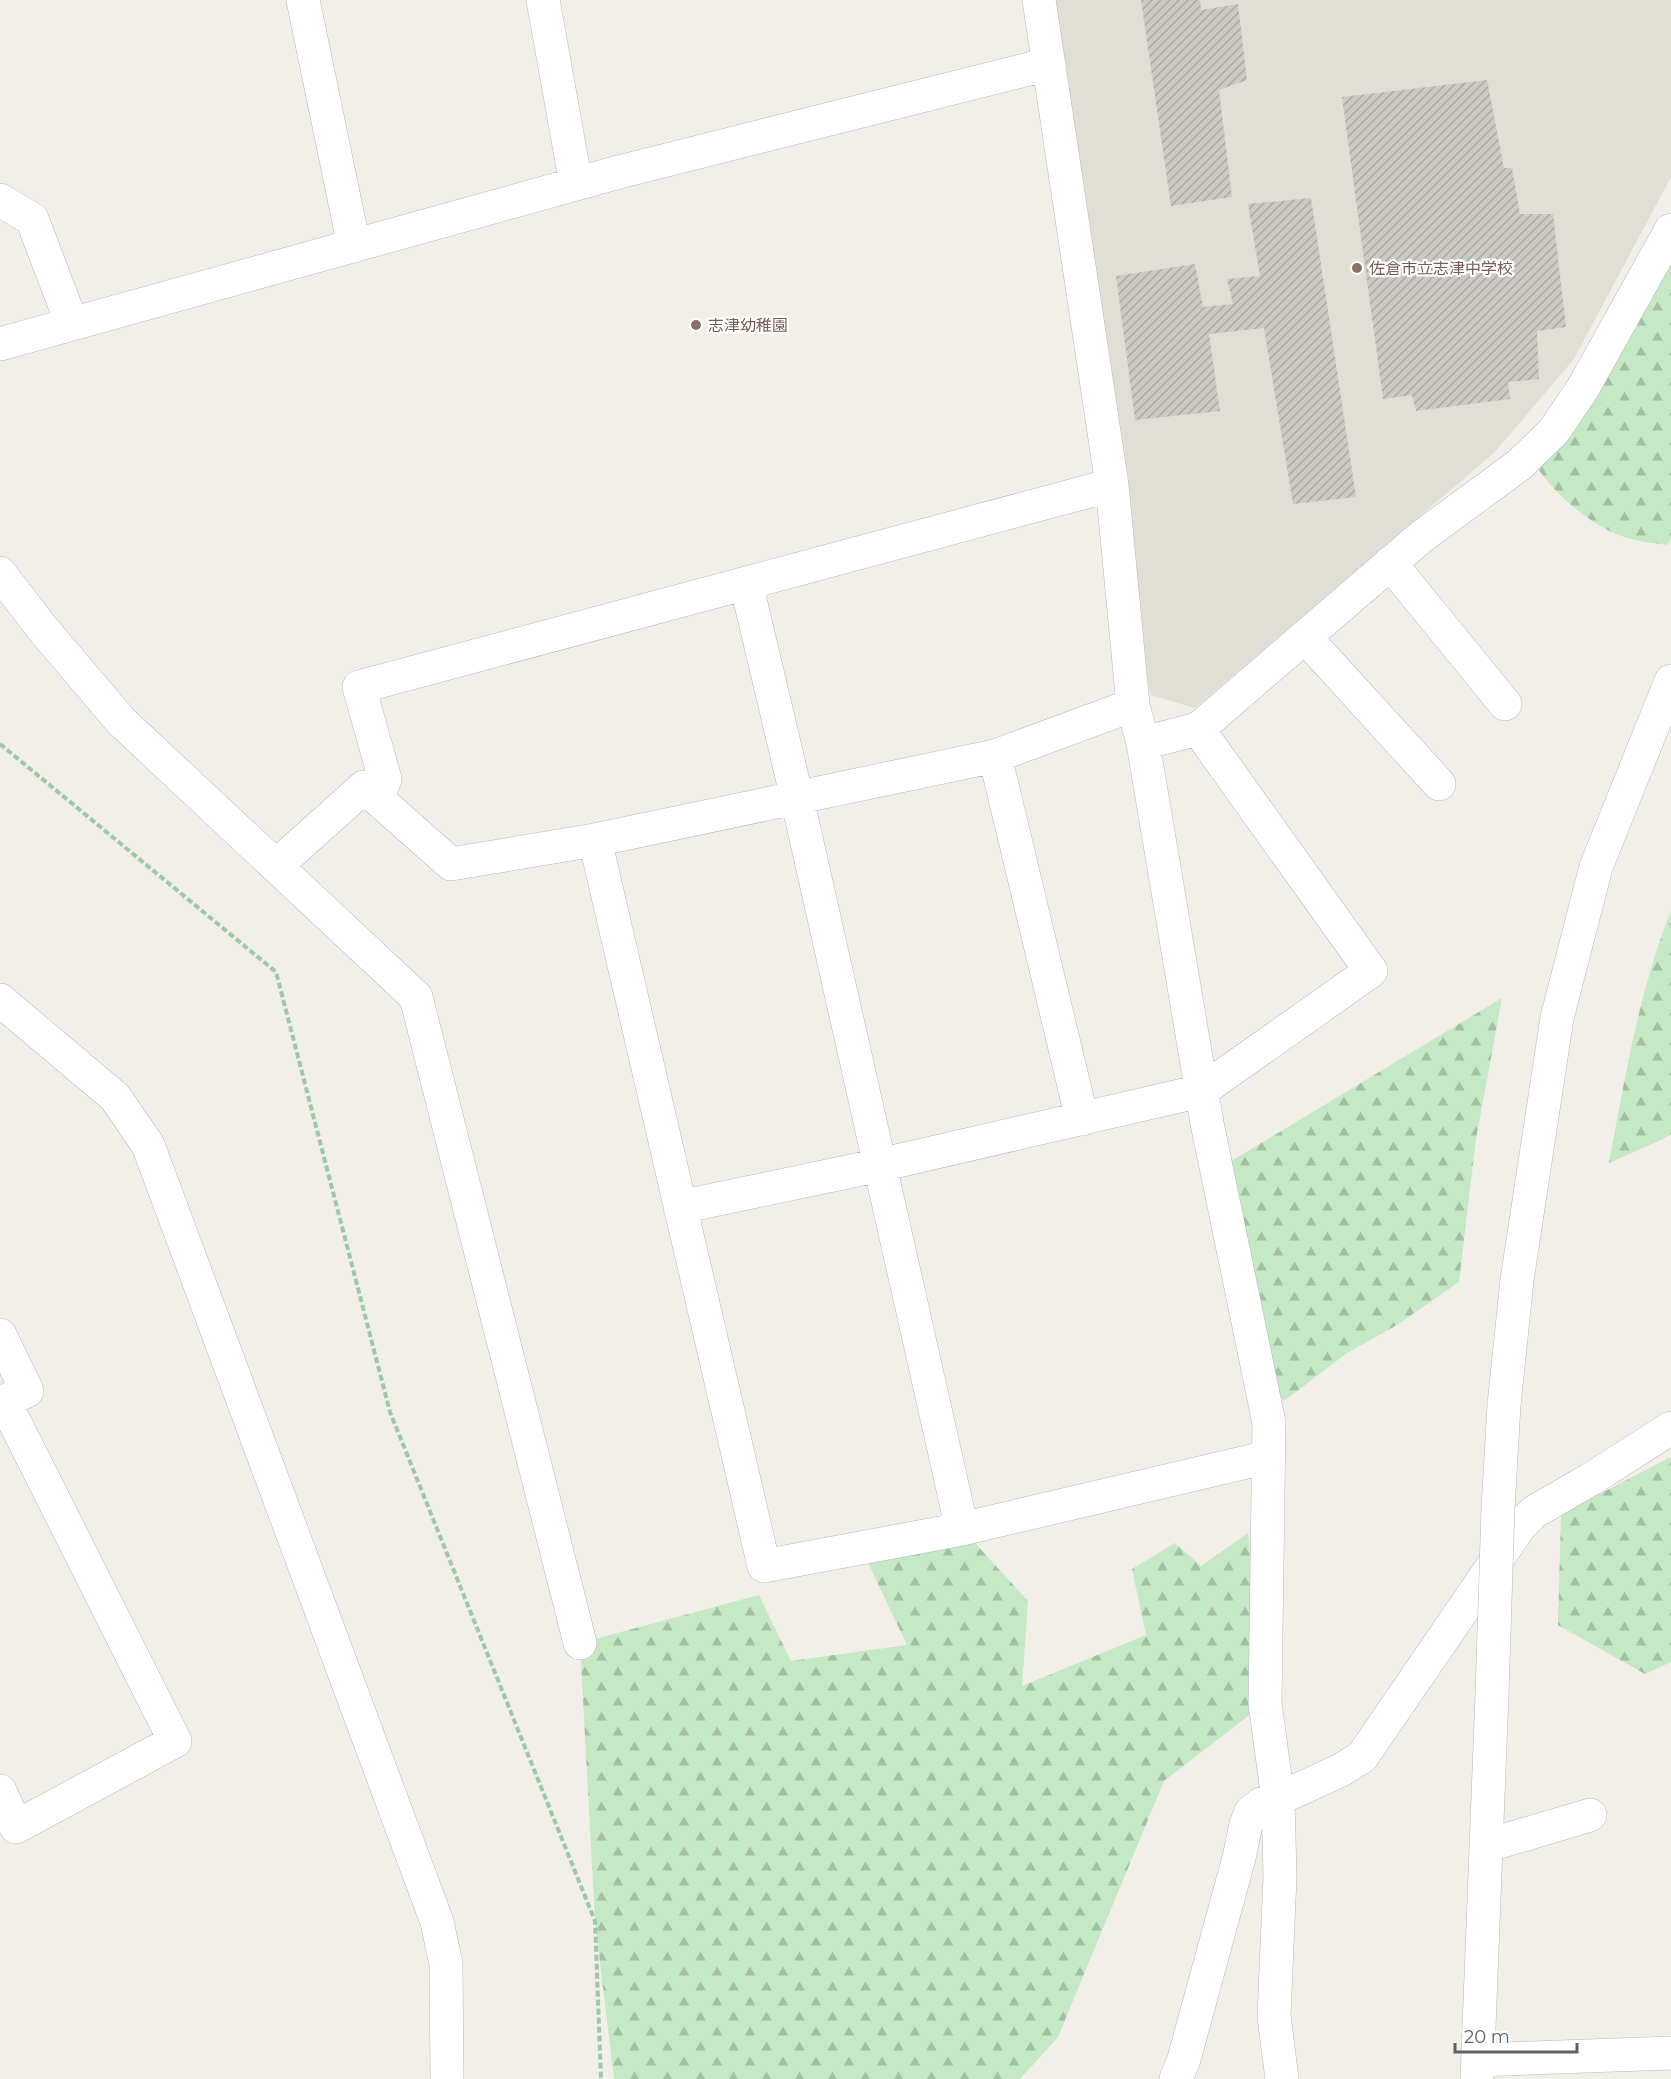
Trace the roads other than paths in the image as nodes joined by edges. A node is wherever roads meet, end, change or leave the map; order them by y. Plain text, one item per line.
1 (303, 0) edge
2 (543, 0) edge
3 (1039, 0) edge
4 (1049, 64) junction
5 (576, 184) junction
6 (0, 200) edge
7 (1671, 230) edge
8 (354, 246) junction
9 (72, 324) junction
10 (0, 344) edge
11 (1112, 485) junction
12 (1390, 563) junction
13 (0, 573) edge
14 (746, 583) junction
15 (1305, 637) junction
16 (1671, 681) edge
17 (1505, 704) dead end
18 (1133, 705) junction
19 (1198, 729) junction
20 (1143, 743) junction
21 (994, 756) junction
22 (1439, 784) dead end
23 (797, 798) junction
24 (378, 799) junction
25 (595, 840) junction
26 (276, 866) junction
27 (0, 1000) edge
28 (1202, 1091) junction
29 (1082, 1119) junction
30 (880, 1165) junction
31 (680, 1207) junction
32 (0, 1335) edge
33 (2, 1402) edge
34 (1671, 1428) edge
35 (1268, 1457) junction
36 (962, 1529) junction
37 (580, 1643) dead end
38 (0, 1791) edge
39 (1278, 1799) junction
40 (1590, 1815) dead end
41 (1486, 1846) junction
42 (1671, 2053) edge
43 (1477, 2070) edge
44 (447, 2079) edge
45 (1176, 2079) edge
46 (1282, 2079) edge

1 - 8 street
2 - 5 street
3 - 4 street
4 - 5 street
4 - 11 street
5 - 8 street
6 - 9 street
7 - 12 street
8 - 9 street
9 - 10 street
11 - 14 street
11 - 18 street
12 - 15 street
12 - 17 street
13 - 26 street
14 - 23 street
14 - 24 street
15 - 19 street
15 - 22 street
16 - 41 street, bridge
18 - 20 street
18 - 21 street
19 - 20 street
19 - 28 street
20 - 28 street
21 - 23 street
21 - 29 street
23 - 25 street
23 - 30 street
24 - 25 street
24 - 26 street
25 - 31 street
26 - 37 street
27 - 44 street
28 - 29 street
28 - 35 street
29 - 30 street
30 - 31 street
30 - 36 street
31 - 36 street
32 - 33 street
33 - 38 street
34 - 39 street
35 - 36 street
35 - 39 street
39 - 45 street
39 - 46 street
40 - 41 street
41 - 43 street
42 - 43 street

